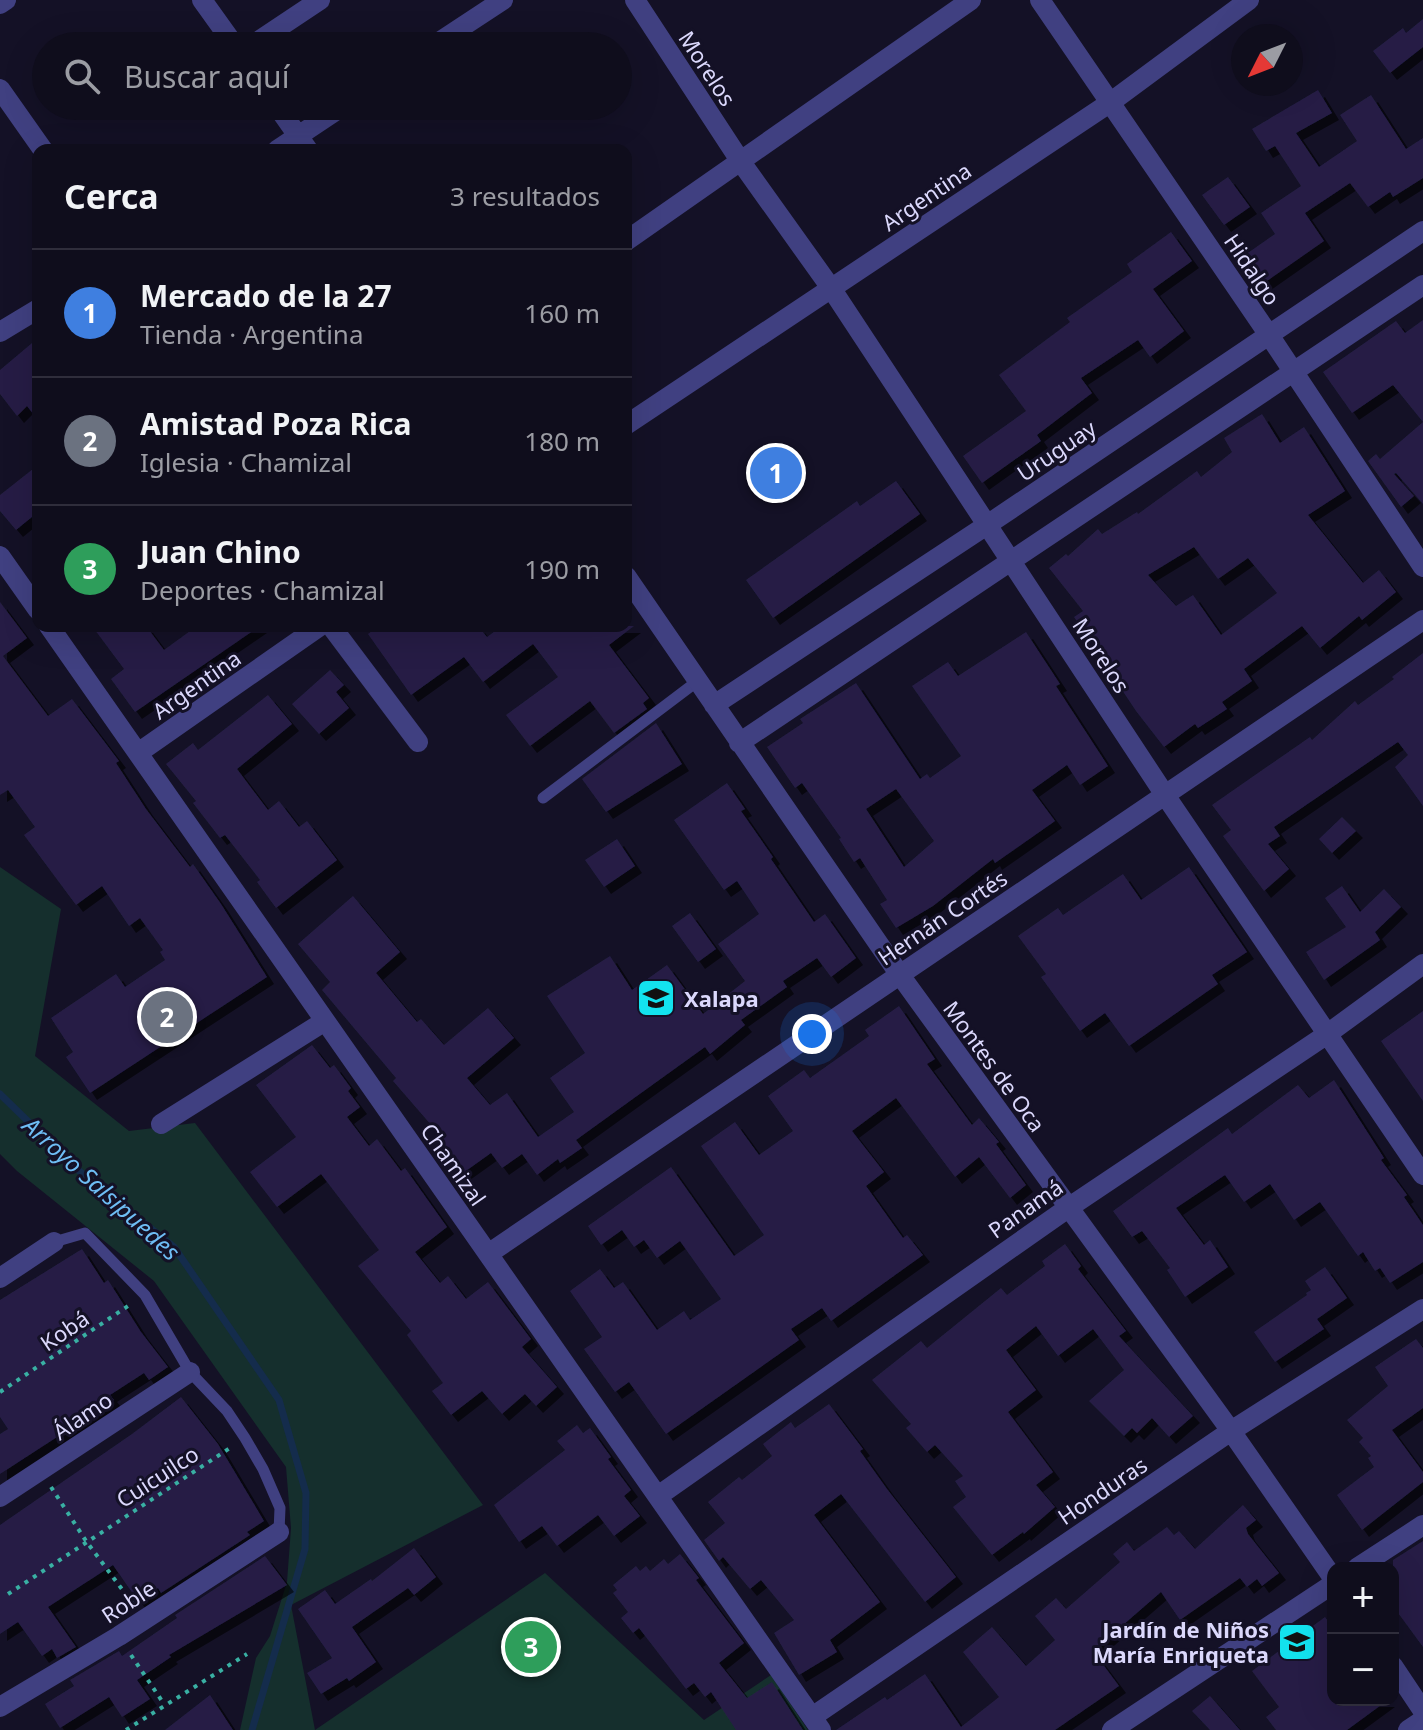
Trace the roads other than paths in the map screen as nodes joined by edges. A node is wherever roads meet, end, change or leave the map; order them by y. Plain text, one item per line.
1 (6, 0) edge
2 (202, 0) edge
3 (320, 0) edge
4 (503, 0) edge
5 (635, 0) edge
6 (971, 0) edge
7 (1040, 0) edge
8 (1249, 0) edge
9 (0, 4) edge
10 (225, 32) edge
11 (272, 32) edge
12 (454, 32) edge
13 (0, 89) edge
14 (1111, 102) junction
15 (286, 120) edge
16 (327, 120) edge
17 (302, 143) edge
18 (39, 144) edge
19 (741, 162) junction
20 (1423, 231) edge
21 (632, 237) edge
22 (1423, 285) edge
23 (831, 288) junction
24 (32, 313) edge
25 (0, 332) edge
26 (1269, 335) junction
27 (1293, 372) junction
28 (632, 421) edge
29 (987, 525) junction
30 (0, 556) edge
31 (1011, 560) junction
32 (1423, 567) edge
33 (632, 585) edge
34 (32, 601) edge
35 (1423, 620) edge
36 (53, 632) edge
37 (311, 632) edge
38 (336, 632) edge
39 (699, 680) junction
40 (714, 705) junction
41 (418, 742) dead end
42 (739, 743) junction
43 (138, 753) junction
44 (1165, 795) junction
45 (543, 798) dead end
46 (1423, 964) edge
47 (900, 975) junction
48 (325, 1021) junction
49 (1326, 1035) junction
50 (161, 1124) dead end
51 (1423, 1175) edge
52 (1068, 1208) junction
53 (54, 1242) joint
54 (488, 1254) junction
55 (0, 1278) edge
56 (1423, 1309) edge
57 (190, 1372) junction
58 (1231, 1431) junction
59 (658, 1496) junction
60 (0, 1497) edge
61 (1423, 1525) edge
62 (279, 1532) joint
63 (1366, 1562) edge
64 (1327, 1572) edge
65 (1327, 1585) edge
66 (1399, 1675) edge
67 (0, 1707) edge
68 (1423, 1711) edge
69 (1423, 1720) edge
70 (816, 1723) edge
71 (1112, 1730) edge
72 (1408, 1730) edge

1 - 9 street
2 - 10 street
3 - 11 street
4 - 12 street
5 - 19 street, Morelos
6 - 19 street
7 - 14 street, Hidalgo
8 - 14 street, Argentina
13 - 18 street
14 - 23 street, Argentina
14 - 26 street, Hidalgo
15 - 17 street
16 - 17 street
19 - 21 street
19 - 23 street, Morelos
20 - 26 street, Uruguay
22 - 27 street
23 - 28 street, Argentina
23 - 29 street, Morelos
24 - 25 street
26 - 27 street, Hidalgo
26 - 29 street, Uruguay
27 - 31 street
27 - 32 street, Hidalgo
29 - 31 street, Morelos
29 - 40 street, Uruguay
30 - 34 street
31 - 42 street
31 - 44 street, Morelos
33 - 39 street, Montes de Oca
35 - 44 street, Hernán Cortés
36 - 43 street, Chamizal
37 - 43 street, Argentina
38 - 41 street
39 - 40 street, Montes de Oca
39 - 45 lane
40 - 42 street, Montes de Oca
42 - 47 street, Montes de Oca
43 - 48 street, Chamizal
44 - 47 street, Hernán Cortés
44 - 49 street, Morelos
46 - 49 street, Panamá
47 - 52 street, Montes de Oca
47 - 54 street, Hernán Cortés
48 - 50 street
48 - 54 street, Chamizal
49 - 51 street, Morelos
49 - 52 street, Panamá
52 - 58 street, Montes de Oca
52 - 59 street, Panamá
53 - 55 street
53 - 57 lane
54 - 59 street, Chamizal
56 - 58 street, Honduras
57 - 60 street, Álamo
57 - 62 lane
58 - 64 street, Montes de Oca
58 - 70 street, Honduras
59 - 70 street, Chamizal
61 - 63 street
62 - 67 street, Roble
65 - 71 street
66 - 68 street
69 - 72 street

